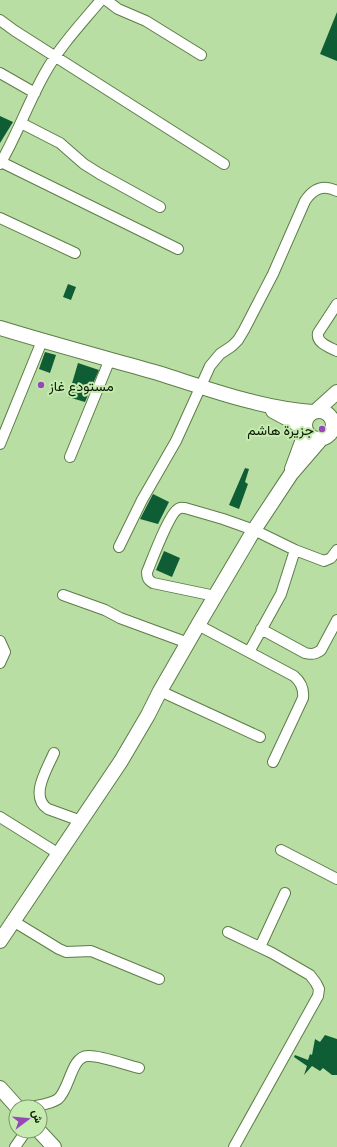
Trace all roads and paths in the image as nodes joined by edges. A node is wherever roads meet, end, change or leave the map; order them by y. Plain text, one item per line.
1 (101, 0) edge
2 (106, 0) edge
3 (0, 20) edge
4 (201, 55) dead end
5 (55, 57) junction
6 (0, 73) edge
7 (35, 93) junction
8 (21, 123) junction
9 (1, 161) edge
10 (224, 164) dead end
11 (336, 188) edge
12 (160, 207) dead end
13 (0, 218) edge
14 (178, 249) dead end
15 (75, 252) dead end
16 (337, 304) edge
17 (0, 328) edge
18 (42, 340) junction
19 (337, 351) edge
20 (110, 359) junction
21 (201, 387) junction
22 (337, 392) edge
23 (264, 405) junction
24 (315, 411) junction
25 (335, 419) edge
26 (306, 429) junction
27 (328, 438) edge
28 (0, 444) edge
29 (70, 457) dead end
30 (291, 474) junction
31 (254, 530) junction
32 (119, 546) dead end
33 (295, 550) junction
34 (337, 550) edge
35 (63, 595) dead end
36 (215, 596) junction
37 (337, 620) edge
38 (198, 625) junction
39 (261, 629) junction
40 (0, 641) edge
41 (188, 643) junction
42 (249, 652) junction
43 (0, 663) edge
44 (160, 691) junction
45 (260, 737) dead end
46 (54, 753) dead end
47 (273, 762) dead end
48 (0, 817) edge
49 (81, 821) junction
50 (281, 850) dead end
51 (59, 854) junction
52 (337, 879) edge
53 (285, 893) dead end
54 (13, 921) junction
55 (228, 932) dead end
56 (0, 941) edge
57 (260, 947) junction
58 (159, 979) dead end
59 (138, 1068) dead end
60 (0, 1088) edge
61 (10, 1099) edge
62 (48, 1103) edge
63 (46, 1139) edge
64 (54, 1147) edge
65 (234, 1147) edge

1 - 5 street
2 - 4 street
3 - 5 street
5 - 7 street
5 - 10 street
6 - 7 street
7 - 8 street
8 - 9 street
8 - 12 street
9 - 14 street
11 - 21 street
13 - 15 street
16 - 19 street
17 - 18 street
18 - 20 street
18 - 28 street
20 - 21 street
20 - 29 street
21 - 23 street
21 - 32 street
22 - 24 street
23 - 24 street
23 - 26 street
24 - 25 street
24 - 26 street
25 - 27 street
26 - 27 street
26 - 30 street
27 - 30 street
30 - 31 street
31 - 33 street
31 - 36 street
31 - 36 street
33 - 34 street
33 - 39 street
35 - 41 street
36 - 38 street
37 - 39 street
38 - 41 street
38 - 42 street
39 - 42 street
40 - 43 street
41 - 44 street
42 - 47 street
44 - 45 street
44 - 49 street
46 - 49 street
48 - 51 street
49 - 51 street
50 - 52 street
51 - 54 street
53 - 57 street
54 - 56 street
54 - 58 street
55 - 57 street
57 - 65 street
59 - 62 street
60 - 61 street
63 - 64 street

